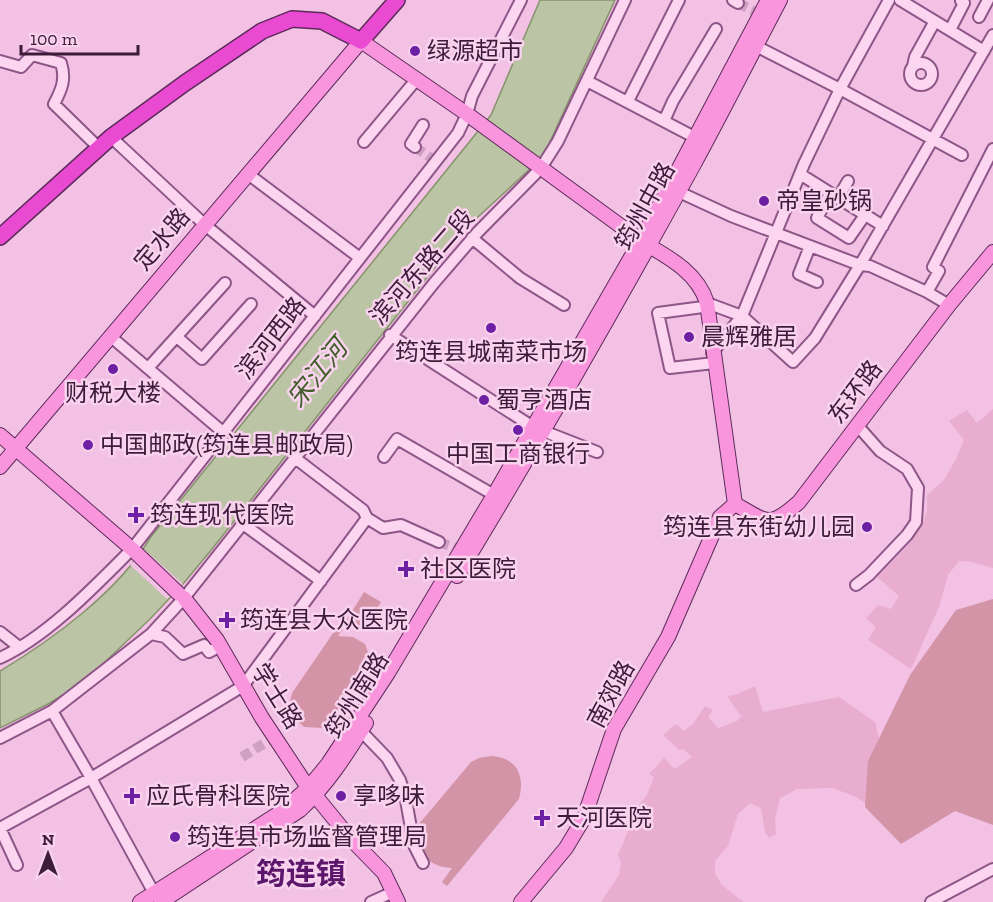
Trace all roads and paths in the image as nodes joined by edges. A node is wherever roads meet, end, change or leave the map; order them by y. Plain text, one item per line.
1 (398, 0) edge
2 (521, 0) edge
3 (625, 0) edge
4 (679, 0) edge
5 (768, 0) edge
6 (780, 0) edge
7 (889, 0) edge
8 (900, 0) edge
9 (964, 1) edge
10 (983, 8) edge
11 (935, 21) junction
12 (716, 29) dead end
13 (950, 30) junction
14 (993, 35) edge
15 (361, 40) junction
16 (756, 46) junction
17 (984, 51) junction
18 (0, 61) edge
19 (913, 66) dead end
20 (416, 80) junction
21 (587, 81) junction
22 (840, 89) junction
23 (628, 101) junction
24 (467, 114) junction
25 (663, 121) junction
26 (423, 125) dead end
27 (111, 137) junction
28 (696, 138) junction
29 (933, 139) junction
30 (364, 142) dead end
31 (415, 147) dead end
32 (99, 148) junction
33 (993, 149) edge
34 (962, 155) dead end
35 (541, 168) junction
36 (248, 174) junction
37 (800, 174) junction
38 (848, 181) dead end
39 (679, 192) junction
40 (834, 196) junction
41 (865, 215) junction
42 (204, 224) junction
43 (883, 226) junction
44 (776, 233) junction
45 (0, 237) edge
46 (472, 238) junction
47 (645, 243) junction
48 (810, 246) junction
49 (993, 252) edge
50 (360, 258) junction
51 (860, 265) junction
52 (817, 282) dead end
53 (225, 283) dead end
54 (927, 292) junction
55 (707, 303) junction
56 (251, 304) dead end
57 (564, 305) dead end
58 (949, 305) junction
59 (315, 316) junction
60 (741, 316) junction
61 (390, 335) junction
62 (110, 336) junction
63 (177, 337) junction
64 (713, 358) junction
65 (148, 369) junction
66 (857, 425) junction
67 (538, 429) junction
68 (224, 433) junction
69 (0, 435) edge
70 (16, 448) junction
71 (597, 453) dead end
72 (384, 457) dead end
73 (295, 458) junction
74 (0, 467) edge
75 (494, 495) junction
76 (735, 504) junction
77 (367, 518) junction
78 (243, 524) junction
79 (439, 542) tunnel mouth
80 (135, 551) junction
81 (321, 581) junction
82 (856, 585) dead end
83 (182, 596) junction
84 (0, 632) edge
85 (151, 634) junction
86 (220, 646) junction
87 (19, 647) junction
88 (0, 658) edge
89 (243, 686) junction
90 (52, 711) junction
91 (361, 731) junction
92 (0, 738) edge
93 (91, 778) junction
94 (312, 791) junction
95 (0, 828) edge
96 (423, 862) dead end
97 (17, 865) dead end
98 (993, 869) edge
99 (396, 897) edge
100 (158, 898) edge
101 (140, 902) edge
102 (371, 902) edge
103 (522, 902) edge
104 (931, 902) edge

1 - 15 highway
2 - 24 street, 滨河西路
3 - 21 street, 滨河东路二段
4 - 23 street
5 - 28 main road, 筠州中路
6 - 16 main road, 筠州中路
7 - 22 street
8 - 11 street
9 - 10 street
9 - 13 street
11 - 13 street
11 - 19 street
12 - 25 street
13 - 17 street
14 - 17 street
15 - 20 main road
15 - 27 highway
15 - 36 main road, 定水路
16 - 22 street
16 - 39 main road, 筠州中路
17 - 29 street
18 - 32 street
20 - 24 main road
20 - 30 street
21 - 23 street
21 - 35 street, 滨河东路二段
22 - 29 street
22 - 37 street
23 - 25 street
24 - 35 main road
24 - 50 street, 滨河西路
25 - 28 street
26 - 31 street
27 - 32 highway
27 - 42 street
28 - 47 main road, 筠州中路
29 - 34 street
29 - 43 street
32 - 45 highway
33 - 54 street
35 - 46 street, 滨河东路二段
35 - 47 main road
36 - 42 main road, 定水路
36 - 50 street
37 - 40 street
37 - 44 street
38 - 40 street
39 - 44 street
39 - 47 main road, 筠州中路
40 - 41 street
40 - 41 street
41 - 43 street
42 - 59 street
42 - 62 main road, 定水路
43 - 51 street
44 - 48 street
44 - 60 street
46 - 57 street
46 - 61 street, 滨河东路二段
47 - 55 main road
47 - 67 main road, 筠州中路
48 - 51 street
48 - 52 street
49 - 58 main road, 东环路
50 - 59 street, 滨河西路
51 - 54 street
51 - 60 street
53 - 63 street
54 - 58 street
55 - 60 street
55 - 64 main road
55 - 64 street
56 - 63 street
58 - 66 main road, 东环路
59 - 68 street, 滨河西路
60 - 64 street
61 - 67 street
61 - 73 street, 滨河东路二段
62 - 65 street
62 - 70 main road, 定水路
63 - 65 street
64 - 76 main road
65 - 68 street
66 - 76 main road, 东环路
66 - 82 street
67 - 71 street
67 - 75 main road, 筠州南路
67 - 91 main road, 筠州南路
68 - 80 street, 滨河西路
69 - 70 main road
70 - 74 main road, 定水路
70 - 80 main road
72 - 75 street
73 - 77 street
73 - 78 street, 滨河东路二段
75 - 94 main road, 筠州南路
76 - 103 main road, 南郊路
77 - 79 street
77 - 81 street
78 - 81 street
78 - 83 street, 滨河东路二段
80 - 83 main road, 学士路
80 - 87 street, 滨河西路
81 - 89 street
83 - 85 street, 滨河东路二段
83 - 86 main road, 学士路
84 - 87 street
85 - 86 street
85 - 90 street, 滨河东路二段
86 - 89 main road, 学士路
87 - 88 street, 滨河西路
89 - 93 street
89 - 94 main road, 学士路
90 - 92 street, 滨河东路二段
90 - 93 street
91 - 94 main road, 筠州南路
91 - 96 street
93 - 95 street
93 - 100 street
94 - 99 main road, 学士路
94 - 100 main road
95 - 97 street
98 - 104 street
99 - 102 street
100 - 101 main road

